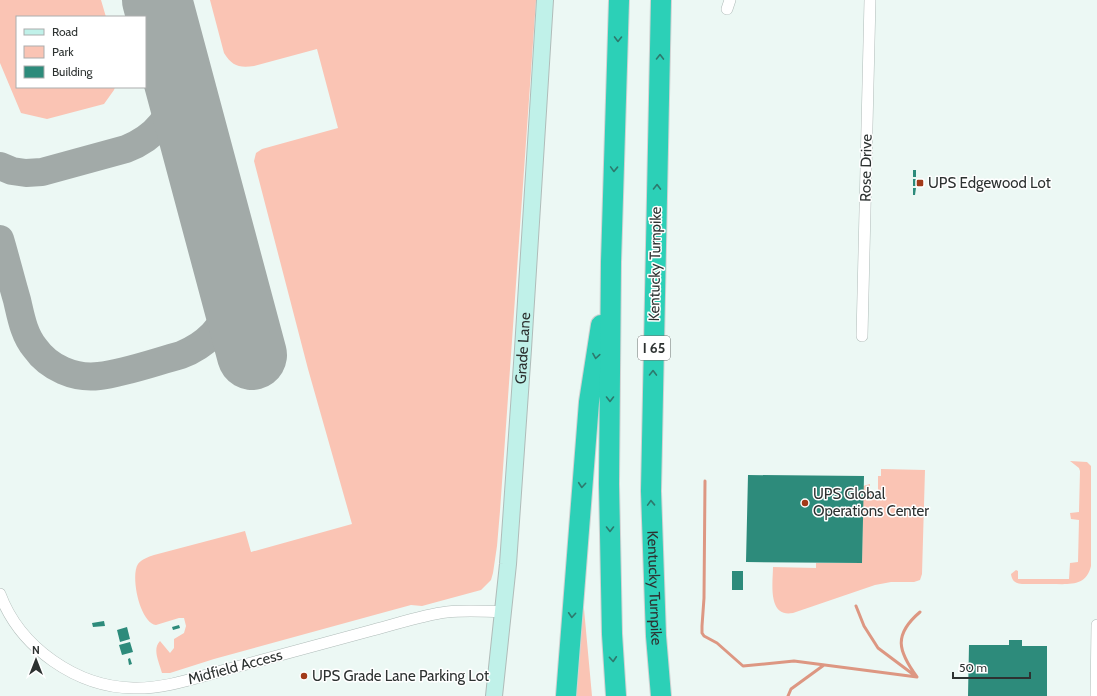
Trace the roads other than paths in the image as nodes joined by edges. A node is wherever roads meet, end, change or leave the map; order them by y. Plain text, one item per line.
1 (545, 0) edge
2 (619, 0) edge
3 (661, 0) edge
4 (870, 0) edge
5 (611, 262) junction
6 (862, 336) dead end
7 (0, 594) edge
8 (504, 612) junction
9 (1097, 625) edge
10 (494, 696) edge
11 (566, 696) edge
12 (616, 696) edge
13 (661, 696) edge
14 (1096, 696) edge

1 - 8 main road, Grade Lane
2 -> 5 highway
13 -> 3 highway, Kentucky Turnpike / I 65
4 - 6 street, Rose Drive
5 -> 11 highway
5 -> 12 highway
7 - 8 street, Midfield Access
8 - 10 main road, Grade Lane
9 - 14 street

